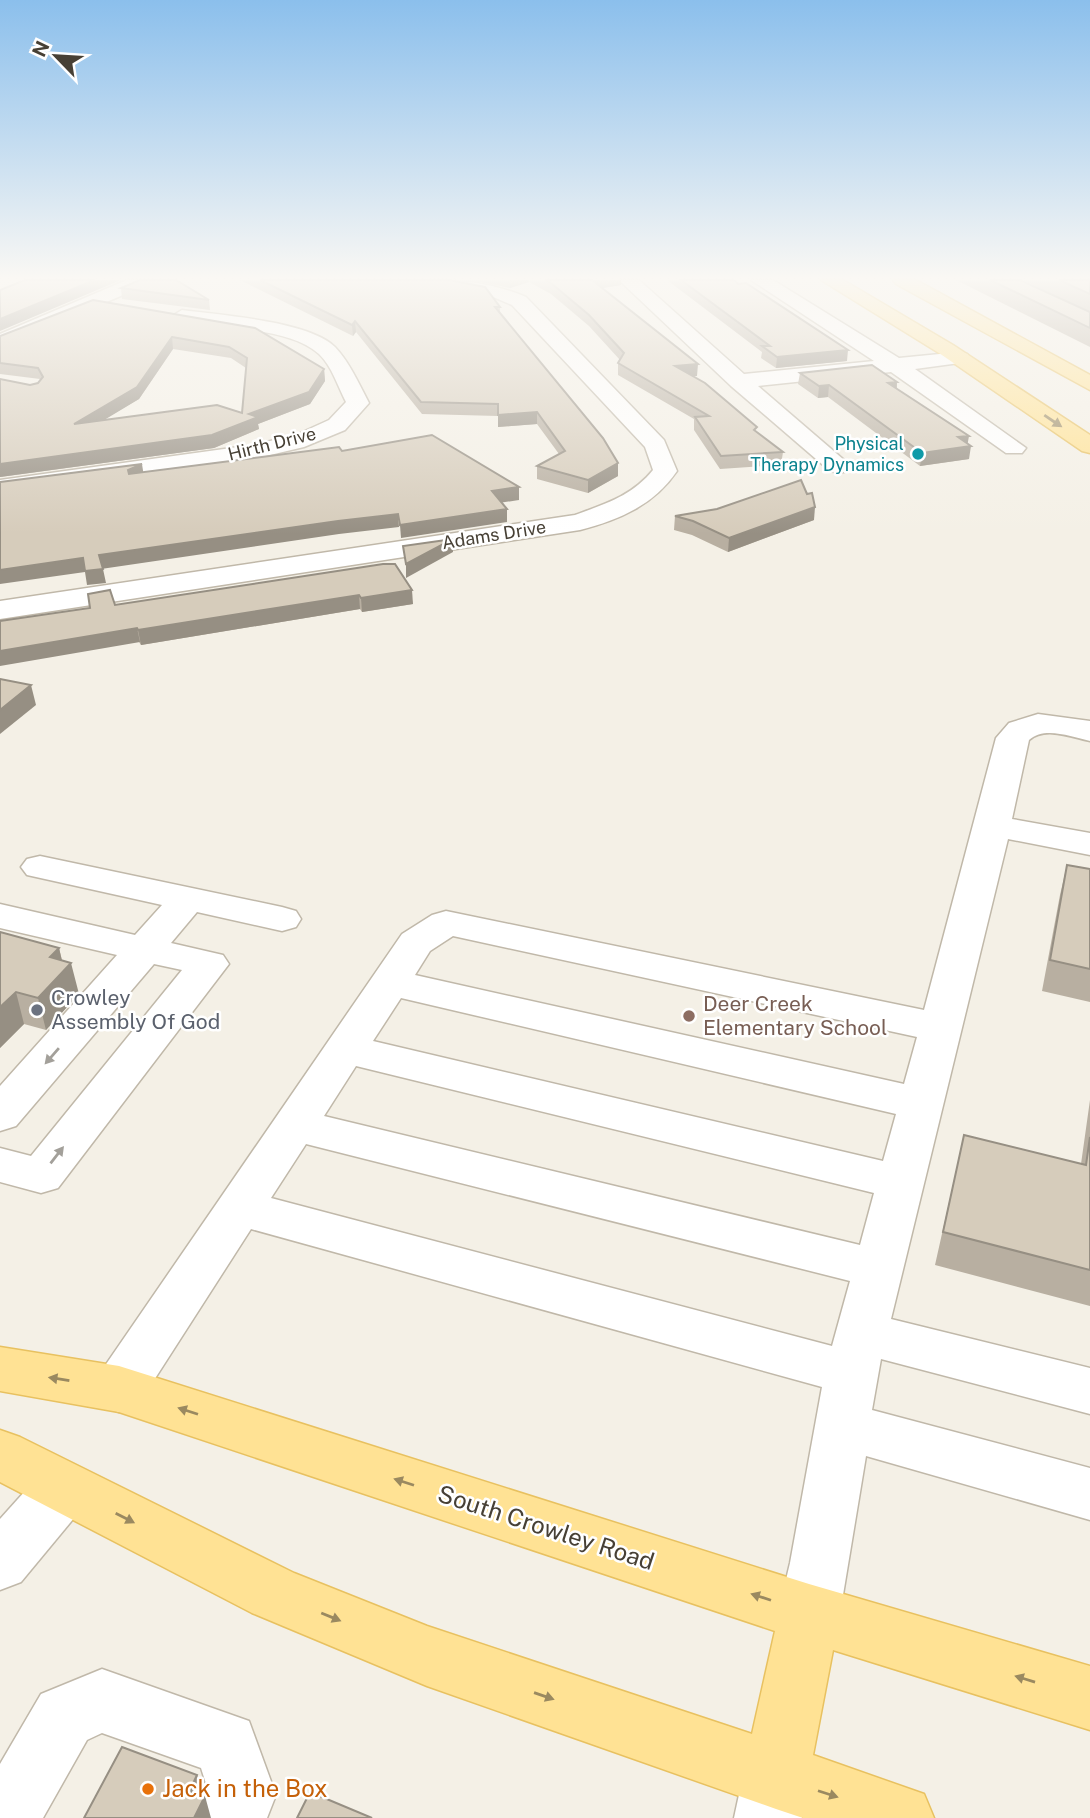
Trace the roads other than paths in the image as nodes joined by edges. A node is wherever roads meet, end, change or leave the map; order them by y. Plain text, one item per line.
1 (335, 365) edge
2 (579, 365) edge
3 (721, 365) edge
4 (895, 365) joint
5 (970, 365) edge
6 (1055, 365) edge
7 (739, 381) junction
8 (1090, 384) edge
9 (1090, 446) edge
10 (1014, 448) dead end
11 (839, 466) dead end
12 (0, 487) edge
13 (0, 610) edge
14 (1090, 731) edge
15 (993, 826) junction
16 (1090, 844) edge
17 (40, 867) dead end
18 (188, 899) junction
19 (0, 916) edge
20 (282, 919) dead end
21 (146, 949) junction
22 (389, 982) junction
23 (942, 1028) junction
24 (345, 1049) junction
25 (921, 1104) junction
26 (0, 1115) edge
27 (295, 1125) junction
28 (0, 1166) edge
29 (900, 1182) junction
30 (239, 1208) junction
31 (876, 1268) junction
32 (0, 1369) edge
33 (851, 1377) junction
34 (119, 1389) junction
35 (1090, 1391) edge
36 (0, 1454) edge
37 (65, 1488) junction
38 (1090, 1494) edge
39 (0, 1562) edge
40 (809, 1613) junction
41 (1090, 1698) edge
42 (772, 1797) edge
43 (6, 1818) edge
44 (232, 1818) edge
45 (900, 1818) edge

1 - 12 street, Hirth Drive
2 - 13 street, Adams Drive
3 - 7 street
4 - 7 street
4 - 10 street
5 -> 9 main road
6 - 8 main road
7 - 11 street
14 - 15 street
15 - 16 street
15 - 23 street
17 - 18 street
18 - 20 street
18 - 21 street
19 - 21 street
21 -> 26 street
28 -> 21 street
22 - 23 street
22 - 24 street
22 - 25 street
23 - 25 street
24 - 27 street
24 - 29 street
25 - 29 street
27 - 30 street
27 - 31 street
29 - 31 street
30 - 33 street
30 - 34 street
31 - 33 street
34 -> 32 main road, South Crowley Road
33 - 35 street
33 - 38 street
33 - 40 street
40 -> 34 main road, South Crowley Road
36 - 37 main road
37 - 39 street
37 -> 42 main road
41 -> 40 main road, South Crowley Road
40 - 42 main road
42 -> 45 main road
43 - 44 street

